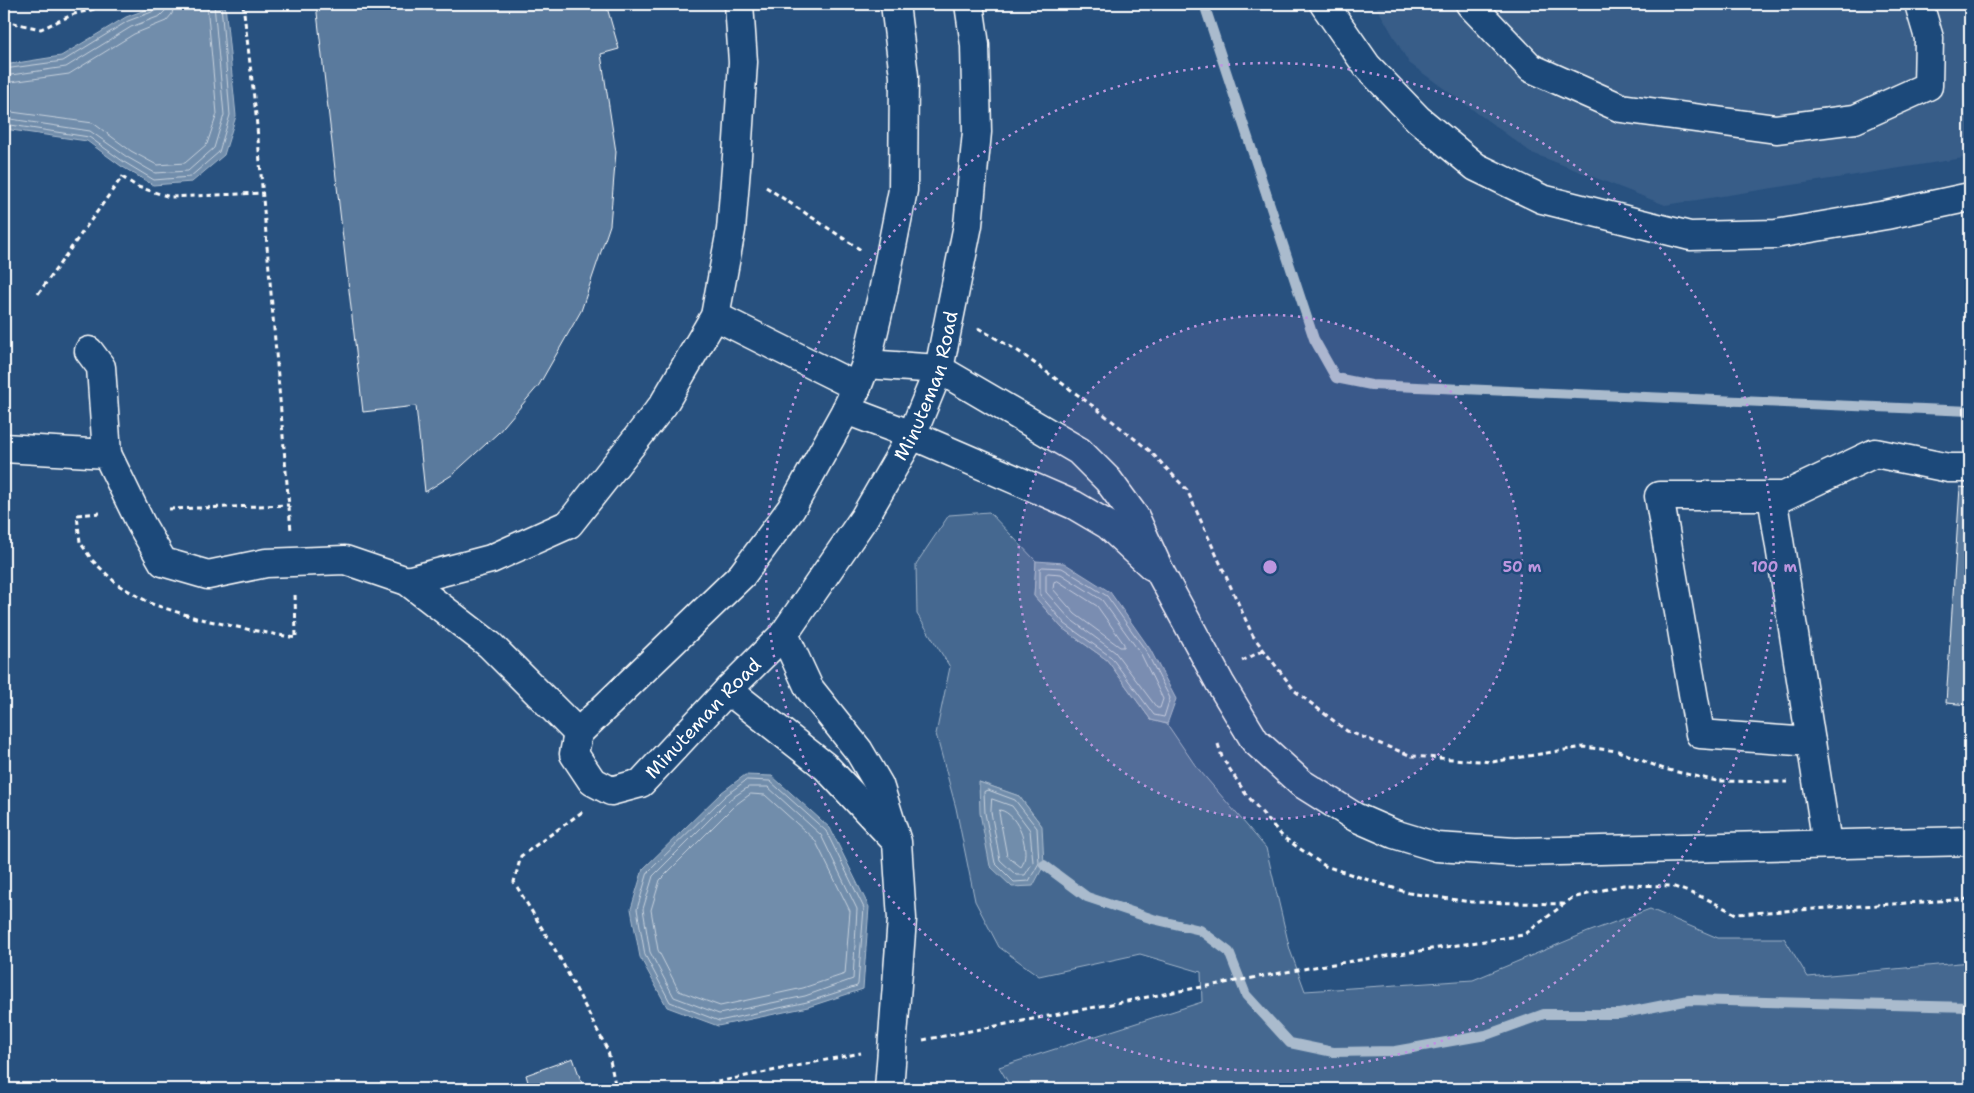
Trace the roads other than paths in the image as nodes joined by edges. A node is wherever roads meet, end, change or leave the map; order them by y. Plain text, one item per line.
1 (739, 4) edge
2 (895, 4) edge
3 (969, 4) edge
4 (1324, 4) edge
5 (1470, 4) edge
6 (1920, 4) edge
7 (1970, 197) edge
8 (715, 316) junction
9 (89, 351) dead end
10 (938, 368) junction
11 (856, 387) junction
12 (912, 435) junction
13 (4, 448) edge
14 (107, 454) junction
15 (1970, 468) edge
16 (1772, 496) junction
17 (1161, 574) junction
18 (407, 581) junction
19 (784, 634) junction
20 (728, 690) junction
21 (578, 733) junction
22 (1811, 742) junction
23 (1970, 841) edge
24 (897, 842) junction
25 (1827, 844) junction
26 (890, 1089) edge

1 - 8 street
2 - 11 street
3 - 10 street, Minuteman Road
4 - 7 street
5 - 6 street
8 - 11 street
8 - 18 street
9 - 14 street
10 - 11 street
10 - 12 street, Minuteman Road
10 - 17 street
11 - 12 street
11 - 21 street
12 - 17 street
12 - 19 street, Minuteman Road
13 - 14 street
14 - 18 street
15 - 16 street
16 - 22 street
16 - 22 street
17 - 25 street
18 - 21 street
19 - 20 street, Minuteman Road
19 - 24 street
20 - 21 street, Minuteman Road
20 - 24 street
22 - 25 street
23 - 25 street
24 - 26 street

